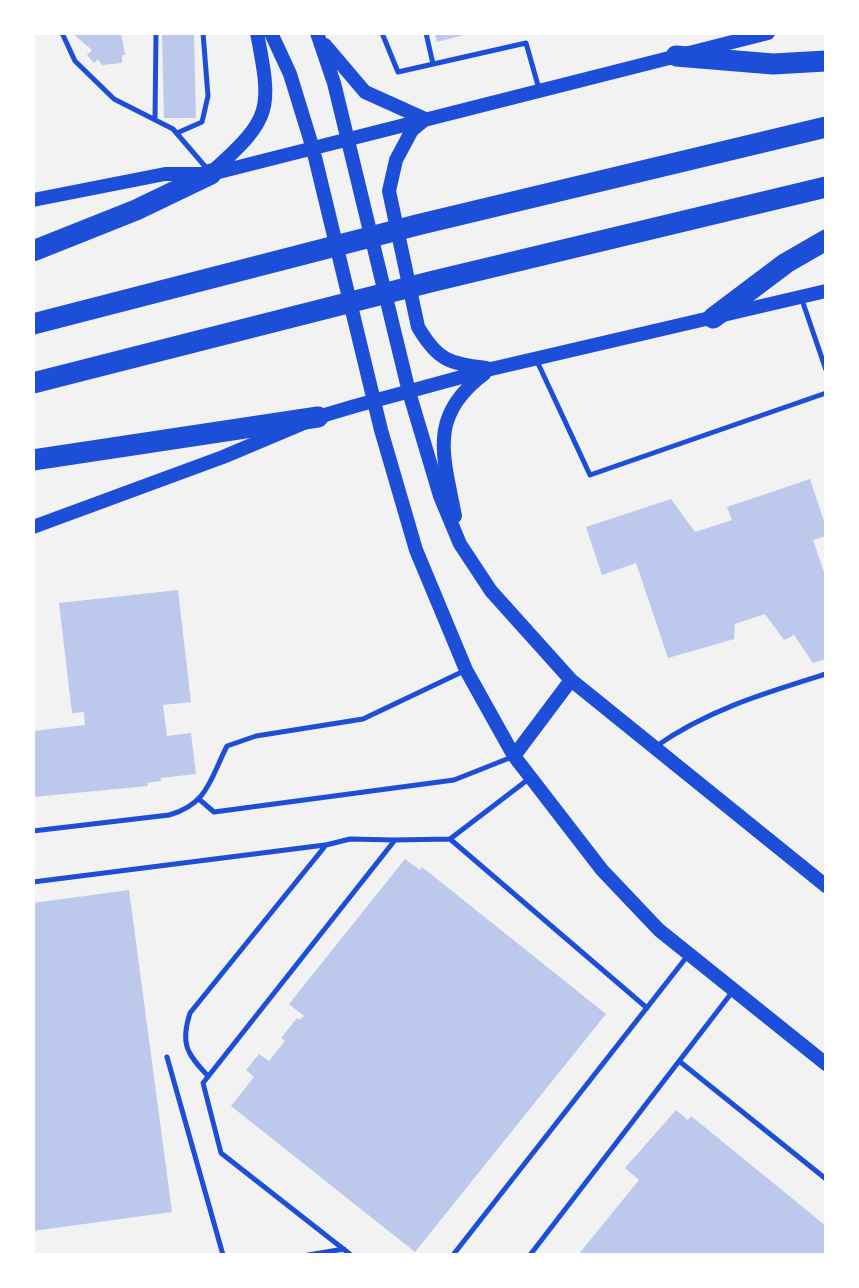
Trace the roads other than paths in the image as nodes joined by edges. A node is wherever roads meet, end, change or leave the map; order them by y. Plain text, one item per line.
1 (62, 33) edge
2 (156, 33) edge
3 (203, 33) edge
4 (257, 33) edge
5 (271, 33) edge
6 (382, 33) edge
7 (426, 33) edge
8 (524, 33) edge
9 (768, 33) edge
10 (319, 36) edge
11 (526, 43) junction
12 (677, 56) junction
13 (826, 61) edge
14 (433, 64) junction
15 (539, 89) junction
16 (425, 119) junction
17 (155, 120) junction
18 (826, 127) edge
19 (177, 133) junction
20 (348, 140) junction
21 (313, 149) junction
22 (211, 173) junction
23 (826, 187) edge
24 (33, 200) edge
25 (826, 240) edge
26 (33, 251) edge
27 (826, 291) edge
28 (801, 297) junction
29 (713, 318) junction
30 (33, 324) edge
31 (536, 359) junction
32 (491, 369) junction
33 (826, 370) edge
34 (33, 383) edge
35 (409, 392) junction
36 (826, 393) edge
37 (375, 400) junction
38 (318, 417) junction
39 (33, 460) edge
40 (33, 527) edge
41 (460, 544) junction
42 (466, 670) junction
43 (826, 674) edge
44 (571, 680) junction
45 (653, 749) junction
46 (514, 756) junction
47 (530, 778) junction
48 (200, 800) junction
49 (33, 831) edge
50 (450, 839) junction
51 (395, 840) junction
52 (326, 845) junction
53 (33, 882) edge
54 (826, 886) edge
55 (689, 954) junction
56 (734, 990) junction
57 (647, 1008) junction
58 (167, 1057) dead end
59 (679, 1061) junction
60 (826, 1064) edge
61 (208, 1076) junction
62 (826, 1179) edge
63 (344, 1249) junction
64 (223, 1255) edge
65 (308, 1255) edge
66 (352, 1255) edge
67 (453, 1255) edge
68 (530, 1255) edge

1 - 17 lane
2 - 17 lane
3 - 19 lane
4 - 22 main road
5 - 21 main road
6 - 14 lane
7 - 14 lane
8 - 11 lane
9 - 12 main road
10 - 16 main road
10 - 20 main road
11 - 14 lane
11 - 15 lane
12 - 13 highway
12 - 15 main road
15 - 16 main road
16 - 20 main road
16 - 32 main road
17 - 19 lane
18 - 30 highway
19 - 22 lane
20 - 21 main road
20 - 35 main road
21 - 22 main road
21 - 37 main road
22 - 24 main road
22 - 26 highway
23 - 34 highway
25 - 29 highway
27 - 28 main road
28 - 29 main road
28 - 33 lane
29 - 31 main road
31 - 32 main road
31 - 36 lane
32 - 35 main road
32 - 41 main road
35 - 37 main road
35 - 41 main road
37 - 38 main road
37 - 42 main road
38 - 39 highway
38 - 40 main road
41 - 44 main road
42 - 46 main road
42 - 48 lane
43 - 45 lane
44 - 45 main road
44 - 46 main road
45 - 54 main road
46 - 47 main road
46 - 48 lane
47 - 50 lane
47 - 55 main road
48 - 49 lane
50 - 51 lane
50 - 57 lane
51 - 52 lane
51 - 61 lane
52 - 53 lane
52 - 61 lane
55 - 56 main road
55 - 57 lane
56 - 59 lane
56 - 60 main road
57 - 67 lane
58 - 64 lane
59 - 62 lane
59 - 68 lane
61 - 63 lane
63 - 65 lane
63 - 66 lane

